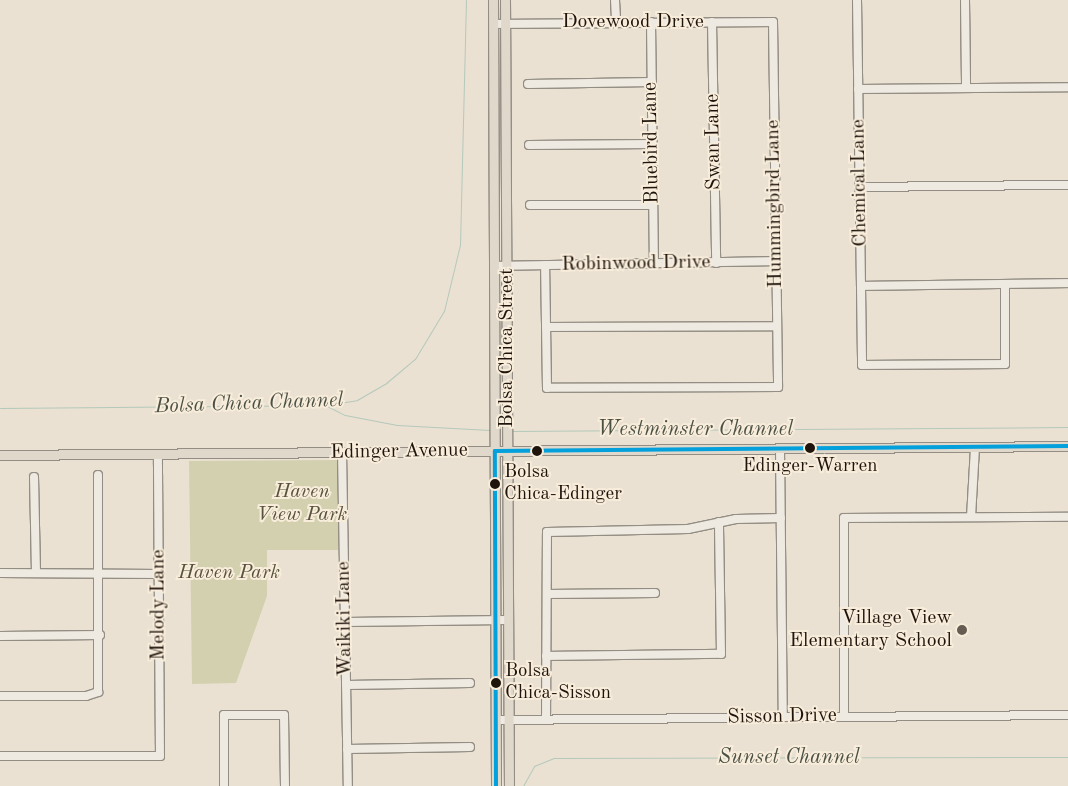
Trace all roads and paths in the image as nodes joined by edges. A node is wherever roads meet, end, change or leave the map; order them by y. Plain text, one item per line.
1 (493, 0) edge
2 (505, 0) edge
3 (615, 0) edge
4 (857, 0) edge
5 (965, 0) edge
6 (616, 22) junction
7 (651, 22) junction
8 (712, 22) junction
9 (773, 22) joint
10 (505, 23) junction
11 (494, 24) junction
12 (652, 82) junction
13 (528, 84) dead end
14 (1068, 87) edge
15 (966, 88) junction
16 (858, 89) junction
17 (652, 144) junction
18 (529, 145) dead end
19 (1068, 185) edge
20 (861, 188) junction
21 (530, 205) dead end
22 (653, 205) junction
23 (716, 262) junction
24 (776, 262) junction
25 (654, 264) junction
26 (545, 265) junction
27 (496, 266) junction
28 (508, 266) junction
29 (1068, 283) edge
30 (1005, 284) junction
31 (861, 286) junction
32 (777, 326) junction
33 (546, 327) junction
34 (1068, 446) edge
35 (976, 447) junction
36 (780, 449) junction
37 (495, 451) junction
38 (507, 451) junction
39 (342, 452) junction
40 (158, 454) junction
41 (0, 455) edge
42 (98, 475) dead end
43 (34, 477) dead end
44 (1068, 516) edge
45 (971, 517) junction
46 (781, 518) junction
47 (719, 522) junction
48 (494, 535) junction
49 (506, 535) junction
50 (0, 574) edge
51 (36, 574) junction
52 (99, 574) junction
53 (160, 574) junction
54 (655, 593) dead end
55 (547, 594) junction
56 (495, 620) junction
57 (506, 620) junction
58 (346, 622) junction
59 (100, 635) junction
60 (0, 636) edge
61 (546, 656) junction
62 (470, 683) dead end
63 (346, 686) junction
64 (0, 696) edge
65 (1068, 715) edge
66 (844, 716) junction
67 (783, 717) junction
68 (496, 720) junction
69 (508, 720) junction
70 (546, 720) junction
71 (470, 747) dead end
72 (347, 750) junction
73 (0, 756) edge
74 (224, 786) edge
75 (285, 786) edge
76 (348, 786) edge
77 (496, 786) edge
78 (509, 786) edge

1 - 11 main road, Bolsa Chica Street
2 - 10 main road, Bolsa Chica Street
3 - 6 street
4 - 16 street, Chemical Lane
5 - 15 street
6 - 7 street, Dovewood Drive
6 - 10 street, Dovewood Drive
7 - 8 street, Dovewood Drive
7 - 12 street, Bluebird Lane
8 - 9 street, Dovewood Drive
8 - 23 street, Swan Lane
9 - 24 street, Hummingbird Lane
10 - 11 street, Dovewood Drive
10 - 28 main road, Bolsa Chica Street
11 - 27 main road, Bolsa Chica Street
12 - 13 street
12 - 17 street, Bluebird Lane
14 - 15 street
15 - 16 street
16 - 20 street, Chemical Lane
17 - 18 street
17 - 22 street, Bluebird Lane
19 - 20 street
20 - 31 street, Chemical Lane
21 - 22 street
22 - 25 street, Bluebird Lane
23 - 24 street, Robinwood Drive
23 - 25 street, Robinwood Drive
24 - 32 street, Hummingbird Lane
25 - 26 street, Robinwood Drive
26 - 28 street, Robinwood Drive
26 - 33 street
27 - 28 street, Robinwood Drive
27 - 37 main road, Bolsa Chica Street
28 - 38 main road, Bolsa Chica Street
29 - 30 street
30 - 31 street
30 - 31 street, Chemical Lane
32 - 33 street
32 - 33 street, Hummingbird Lane
34 - 35 main road, Edinger Avenue
35 - 36 main road, Edinger Avenue
35 - 45 street
36 - 38 main road, Edinger Avenue
36 - 46 street
37 - 38 main road, Edinger Avenue
37 - 39 main road, Edinger Avenue
37 - 48 main road, Bolsa Chica Street
38 - 49 main road, Bolsa Chica Street
39 - 40 main road, Edinger Avenue
39 - 58 street, Waikiki Lane
40 - 41 main road, Edinger Avenue
40 - 53 street, Melody Lane
42 - 52 street
43 - 51 street
44 - 45 street
45 - 66 street
46 - 47 street
46 - 67 street
47 - 55 street
47 - 61 street
48 - 49 main road
48 - 56 main road, Bolsa Chica Street
49 - 57 main road, Bolsa Chica Street
50 - 51 street
51 - 52 street
52 - 53 street
52 - 59 street
53 - 73 street, Melody Lane
54 - 55 street
55 - 61 street
56 - 57 street
56 - 58 street
56 - 68 main road, Bolsa Chica Street
57 - 69 main road, Bolsa Chica Street
58 - 63 street, Waikiki Lane
59 - 60 street
59 - 64 street
61 - 70 street
62 - 63 street
63 - 72 street, Waikiki Lane
65 - 66 street, Sisson Drive
66 - 67 street, Sisson Drive
67 - 70 street, Sisson Drive
68 - 69 street, Sisson Drive
68 - 77 main road, Bolsa Chica Street
69 - 70 street, Sisson Drive
69 - 78 main road, Bolsa Chica Street
71 - 72 street
72 - 76 street, Waikiki Lane
74 - 75 street

